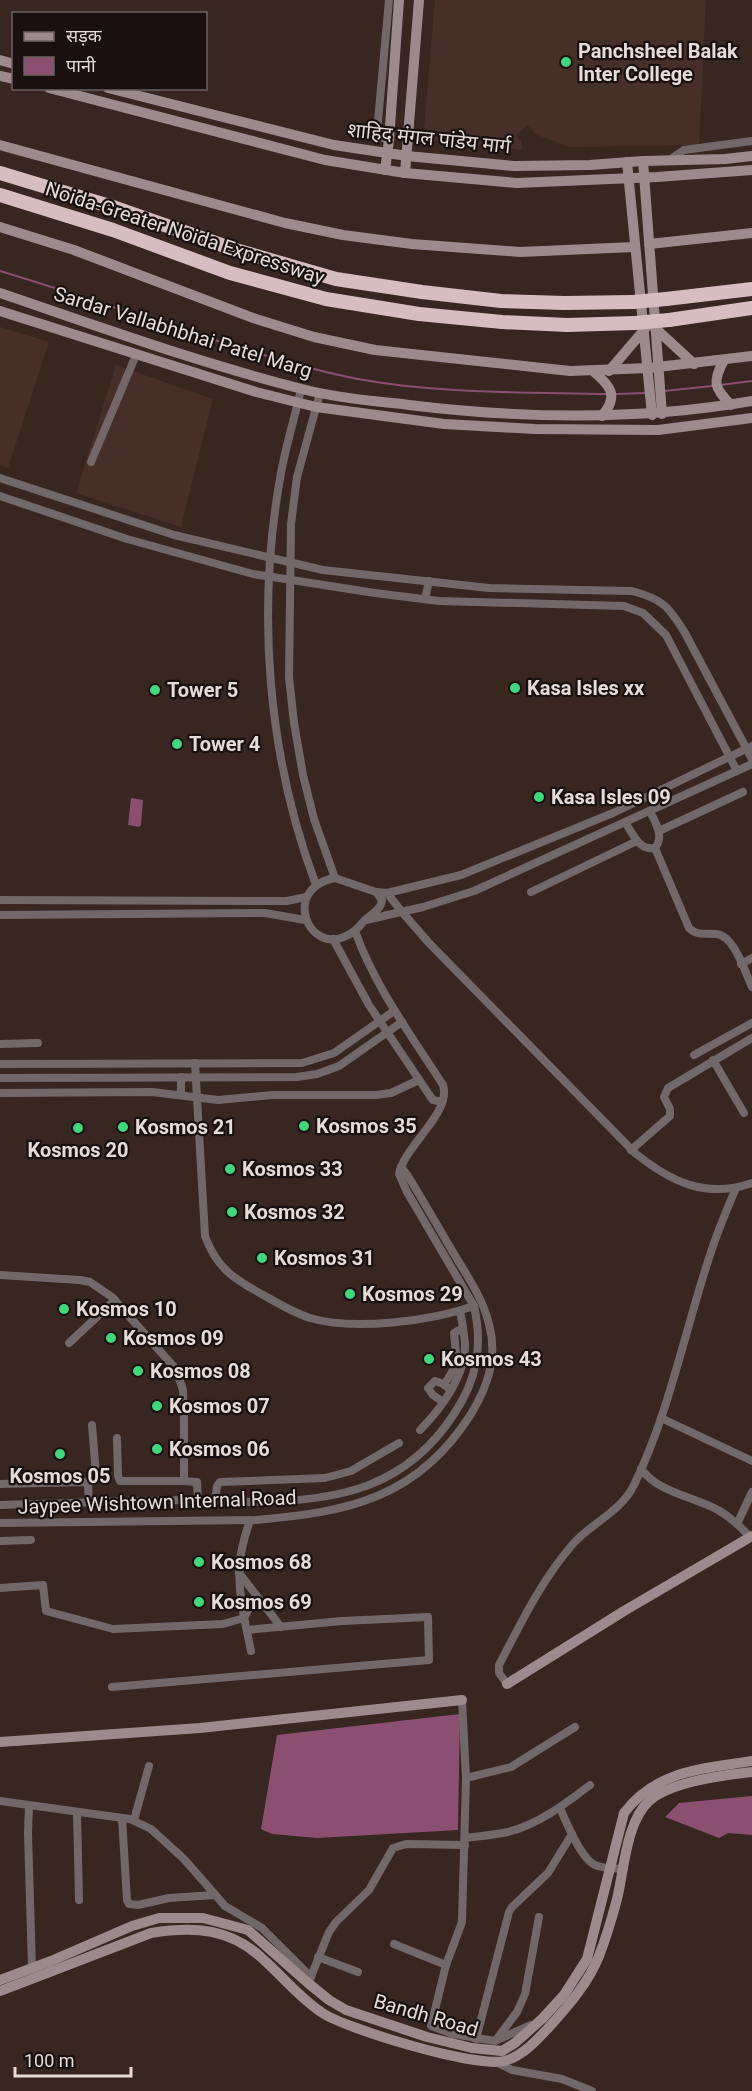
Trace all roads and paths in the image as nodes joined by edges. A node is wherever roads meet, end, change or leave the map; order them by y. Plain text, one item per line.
1 (389, 0) edge
2 (399, 0) edge
3 (419, 0) edge
4 (57, 90) edge
5 (116, 90) edge
6 (389, 140) junction
7 (752, 141) edge
8 (0, 146) edge
9 (388, 152) junction
10 (406, 156) junction
11 (752, 156) edge
12 (667, 160) junction
13 (643, 161) junction
14 (627, 162) junction
15 (385, 170) junction
16 (752, 170) edge
17 (0, 173) edge
18 (405, 173) junction
19 (628, 178) junction
20 (644, 178) junction
21 (0, 195) edge
22 (0, 228) edge
23 (752, 234) edge
24 (649, 244) junction
25 (634, 247) junction
26 (752, 289) edge
27 (0, 293) edge
28 (752, 308) edge
29 (0, 311) edge
30 (645, 327) junction
31 (136, 355) junction
32 (752, 356) edge
33 (724, 360) junction
34 (694, 363) junction
35 (653, 368) junction
36 (609, 370) junction
37 (593, 371) junction
38 (301, 389) junction
39 (320, 393) junction
40 (752, 401) edge
41 (298, 404) junction
42 (731, 405) junction
43 (316, 406) junction
44 (657, 414) junction
45 (602, 416) junction
46 (752, 418) edge
47 (91, 462) dead end
48 (0, 478) edge
49 (0, 496) edge
50 (270, 558) junction
51 (290, 562) junction
52 (270, 577) junction
53 (289, 580) junction
54 (429, 581) junction
55 (425, 599) junction
56 (749, 747) edge
57 (730, 756) junction
58 (752, 759) edge
59 (752, 764) edge
60 (737, 771) junction
61 (743, 792) dead end
62 (650, 811) junction
63 (625, 822) junction
64 (659, 831) junction
65 (637, 841) junction
66 (655, 848) junction
67 (334, 878) junction
68 (316, 885) junction
69 (376, 892) junction
70 (531, 892) dead end
71 (387, 893) junction
72 (306, 897) junction
73 (0, 900) edge
74 (402, 912) junction
75 (0, 915) edge
76 (305, 920) junction
77 (366, 920) junction
78 (355, 931) junction
79 (333, 939) junction
80 (752, 958) edge
81 (741, 964) junction
82 (752, 987) edge
83 (394, 1011) junction
84 (379, 1021) junction
85 (402, 1022) junction
86 (752, 1023) edge
87 (387, 1032) junction
88 (752, 1038) edge
89 (38, 1043) dead end
90 (0, 1044) edge
91 (694, 1055) dead end
92 (713, 1060) junction
93 (195, 1063) junction
94 (0, 1064) edge
95 (181, 1077) junction
96 (196, 1077) junction
97 (0, 1078) edge
98 (419, 1080) junction
99 (0, 1093) edge
100 (181, 1095) junction
101 (197, 1097) junction
102 (442, 1102) junction
103 (744, 1113) dead end
104 (631, 1150) junction
105 (400, 1167) junction
106 (752, 1182) edge
107 (736, 1188) junction
108 (0, 1275) edge
109 (115, 1300) junction
110 (474, 1306) junction
111 (460, 1311) junction
112 (463, 1328) junction
113 (69, 1343) dead end
114 (447, 1380) dead end
115 (450, 1389) junction
116 (443, 1402) junction
117 (661, 1418) junction
118 (92, 1425) dead end
119 (420, 1430) dead end
120 (117, 1438) dead end
121 (399, 1443) dead end
122 (752, 1461) edge
123 (641, 1469) junction
124 (184, 1481) junction
125 (0, 1484) edge
126 (88, 1485) junction
127 (752, 1492) edge
128 (334, 1495) junction
129 (198, 1500) junction
130 (215, 1500) junction
131 (89, 1503) junction
132 (0, 1505) edge
133 (332, 1510) junction
134 (250, 1520) junction
135 (0, 1523) edge
136 (737, 1524) junction
137 (751, 1537) edge
138 (31, 1540) dead end
139 (0, 1541) edge
140 (239, 1574) junction
141 (0, 1588) edge
142 (256, 1594) junction
143 (244, 1618) junction
144 (280, 1627) junction
145 (247, 1629) junction
146 (251, 1651) dead end
147 (507, 1684) joint
148 (112, 1687) dead end
149 (462, 1700) joint
150 (575, 1727) dead end
151 (0, 1742) edge
152 (752, 1761) edge
153 (149, 1766) dead end
154 (752, 1772) edge
155 (466, 1778) junction
156 (591, 1785) dead end
157 (0, 1801) edge
158 (29, 1806) junction
159 (560, 1808) junction
160 (77, 1812) junction
161 (122, 1818) junction
162 (134, 1820) junction
163 (572, 1834) junction
164 (465, 1841) junction
165 (610, 1868) junction
166 (624, 1869) junction
167 (215, 1895) junction
168 (79, 1900) dead end
169 (539, 1917) dead end
170 (394, 1944) dead end
171 (318, 1957) junction
172 (446, 1965) junction
173 (32, 1968) junction
174 (358, 1972) dead end
175 (0, 1980) edge
176 (309, 1980) junction
177 (0, 1991) edge
178 (329, 2000) junction
179 (322, 2014) junction
180 (538, 2022) junction
181 (476, 2039) junction
182 (495, 2041) junction
183 (496, 2062) junction
184 (592, 2091) edge

1 - 6 street
2 - 6 street
3 - 10 street
4 - 15 street
5 - 9 street, शाहिद मंगल पांडेय मार्ग
6 - 9 street
7 - 12 street
8 - 25 street
9 - 10 street, शाहिद मंगल पांडेय मार्ग
9 - 15 street
10 - 14 street, शाहिद मंगल पांडेय मार्ग
10 - 18 street
11 - 12 street, शाहिद मंगल पांडेय मार्ग
12 - 13 street, शाहिद मंगल पांडेय मार्ग
13 - 14 street, शाहिद मंगल पांडेय मार्ग
13 - 20 street
14 - 19 street
15 - 18 street
16 - 20 street
17 - 26 highway, Noida-Greater Noida Expressway, bridge
18 - 19 street
19 - 20 street
19 - 25 street
20 - 24 street
21 - 30 highway, Noida-Greater Noida Expressway
22 - 37 street
23 - 24 street
24 - 30 street
25 - 30 street
27 - 38 street, Sardar Vallabhbhai Patel Marg
28 - 30 highway, Noida-Greater Noida Expressway, bridge
29 - 31 street, Sardar Vallabhbhai Patel Marg
30 - 34 street
30 - 35 street
30 - 36 street
31 - 41 street, Sardar Vallabhbhai Patel Marg
31 - 47 street
32 - 33 street
33 - 34 street
33 - 42 street
34 - 35 street
35 - 36 street
35 - 44 street
36 - 37 street
37 - 45 street
38 - 39 street, Sardar Vallabhbhai Patel Marg
38 - 41 street
39 - 43 street
39 - 45 street, Sardar Vallabhbhai Patel Marg
40 - 42 street, Sardar Vallabhbhai Patel Marg
41 - 43 street, Sardar Vallabhbhai Patel Marg
41 - 50 street
42 - 44 street, Sardar Vallabhbhai Patel Marg
43 - 46 street, Sardar Vallabhbhai Patel Marg
43 - 51 street
44 - 45 street, Sardar Vallabhbhai Patel Marg
48 - 50 street
49 - 52 street
50 - 51 street
50 - 52 street
51 - 53 street
51 - 54 street
52 - 53 street
52 - 68 street
53 - 55 street
53 - 67 street
54 - 55 street
54 - 56 street
55 - 57 street
56 - 57 street
56 - 58 street
57 - 60 street
57 - 71 street
59 - 60 street
60 - 62 street
61 - 64 street
62 - 63 street
62 - 64 street
63 - 65 street
63 - 74 street
64 - 66 street
65 - 66 street
65 - 70 street
66 - 81 street
67 - 68 street
67 - 69 street
68 - 72 street
69 - 71 street
69 - 77 street
71 - 74 street
72 - 73 street
72 - 76 street
74 - 77 street
74 - 104 street
75 - 76 street
76 - 79 street
77 - 78 street
78 - 79 street
78 - 83 street
79 - 84 street
80 - 81 street
81 - 82 street
83 - 84 street
83 - 85 street
84 - 87 street
84 - 93 street
85 - 87 street
85 - 102 street
86 - 91 street
87 - 96 street
87 - 98 street
88 - 92 street
89 - 90 street
92 - 103 street
92 - 104 street
93 - 94 street
93 - 96 street
95 - 96 street
95 - 97 street
95 - 100 street
96 - 101 street
98 - 101 street
98 - 102 street
99 - 100 street
100 - 101 street
101 - 111 street
102 - 105 street
104 - 107 street
105 - 110 street, Jaypee Wishtown Internal Road
105 - 133 street, Jaypee Wishtown Internal Road
106 - 107 street
107 - 117 street
108 - 109 street
109 - 113 street
109 - 124 street
110 - 111 street
110 - 128 street, Jaypee Wishtown Internal Road
111 - 112 street
112 - 114 street
112 - 115 street
115 - 116 street
115 - 116 street
116 - 119 street
117 - 122 street
117 - 123 street
118 - 126 street
120 - 124 street
121 - 130 street
123 - 136 street
123 - 147 street
124 - 129 street
125 - 126 street
126 - 131 street
127 - 136 street
128 - 130 street, Jaypee Wishtown Internal Road
128 - 133 street
129 - 130 street, Jaypee Wishtown Internal Road
129 - 131 street, Jaypee Wishtown Internal Road
131 - 132 street, Jaypee Wishtown Internal Road
133 - 134 street, Jaypee Wishtown Internal Road
134 - 135 street, Jaypee Wishtown Internal Road
134 - 140 street
136 - 137 street
137 - 147 street
138 - 139 street
140 - 142 street
140 - 143 street
141 - 143 street
142 - 143 street
142 - 144 street
143 - 145 street
144 - 145 street
144 - 148 street
145 - 146 street
149 - 151 street
149 - 155 street
150 - 155 street
152 - 165 street, Bandh Road
153 - 162 street
154 - 166 street
155 - 164 street
156 - 159 street
157 - 158 street
158 - 160 street
158 - 173 street
159 - 163 street
159 - 164 street
160 - 161 street
160 - 168 street
161 - 162 street
161 - 167 street
162 - 167 street
163 - 165 street
163 - 181 street
164 - 171 street
164 - 172 street
165 - 166 street
165 - 180 street, Bandh Road
166 - 183 street
167 - 176 street
169 - 182 street
170 - 172 street
171 - 174 street
171 - 176 street
172 - 181 street
173 - 175 street, Bandh Road
173 - 176 street, Bandh Road
176 - 178 street, Bandh Road
177 - 179 street, Bandh Road
178 - 179 street
178 - 180 street, Bandh Road
179 - 183 street, Bandh Road
180 - 182 street
181 - 182 street
183 - 184 street

